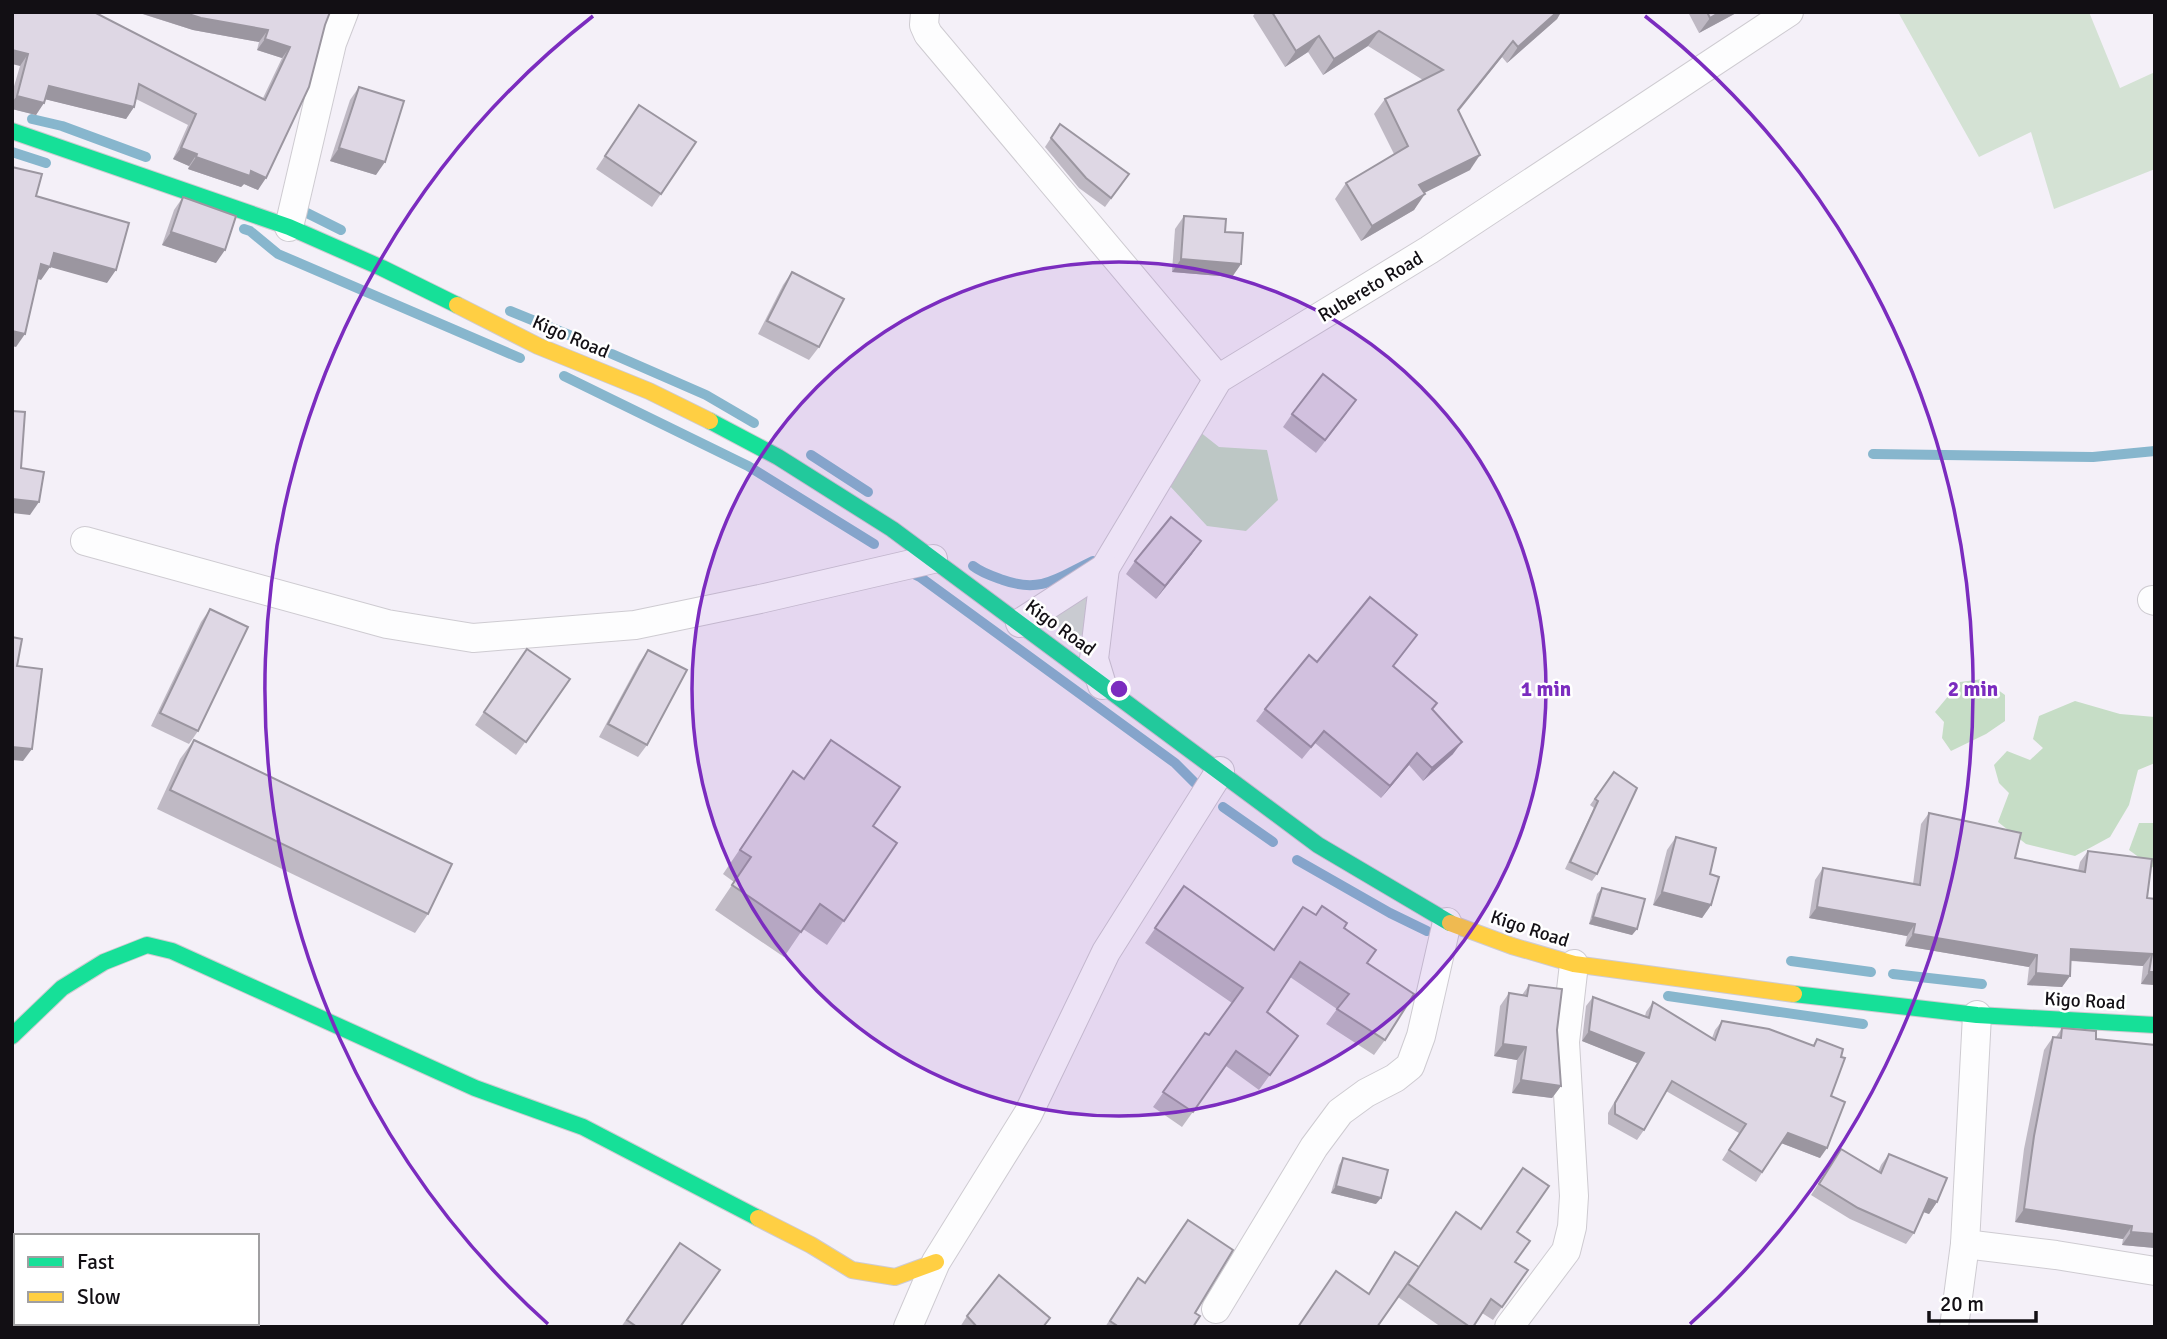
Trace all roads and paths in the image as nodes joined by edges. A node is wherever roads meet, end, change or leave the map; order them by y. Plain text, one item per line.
1 (344, 12) edge
2 (925, 12) edge
3 (1789, 12) edge
4 (1756, 22) edge
5 (12, 131) edge
6 (289, 227) junction
7 (1218, 379) junction
8 (85, 541) dead end
9 (933, 559) junction
10 (1105, 568) junction
11 (1020, 623) junction
12 (1102, 685) junction
13 (1220, 771) junction
14 (1447, 922) junction
15 (1574, 964) junction
16 (1977, 1015) junction
17 (2155, 1025) edge
18 (12, 1036) edge
19 (1965, 1244) junction
20 (936, 1262) junction
21 (2155, 1271) edge
22 (1216, 1309) dead end
23 (908, 1327) edge
24 (1509, 1327) edge
25 (1955, 1327) edge

1 - 6 street
2 - 7 street
3 - 4 street, Rubereto Road
4 - 7 street, Rubereto Road
5 - 6 street, Kigo Road
6 - 9 street, Kigo Road
7 - 10 street, Rubereto Road
8 - 9 street
9 - 11 street, Kigo Road
10 - 11 street, Rubereto Road
10 - 12 street
11 - 12 street, Kigo Road
12 - 13 street, Kigo Road
13 - 14 street, Kigo Road
13 - 20 street
14 - 15 street, Kigo Road
14 - 22 street
15 - 16 street, Kigo Road
15 - 24 street
16 - 17 street, Kigo Road
16 - 19 street
18 - 20 street
19 - 21 street
19 - 25 street
20 - 23 street

